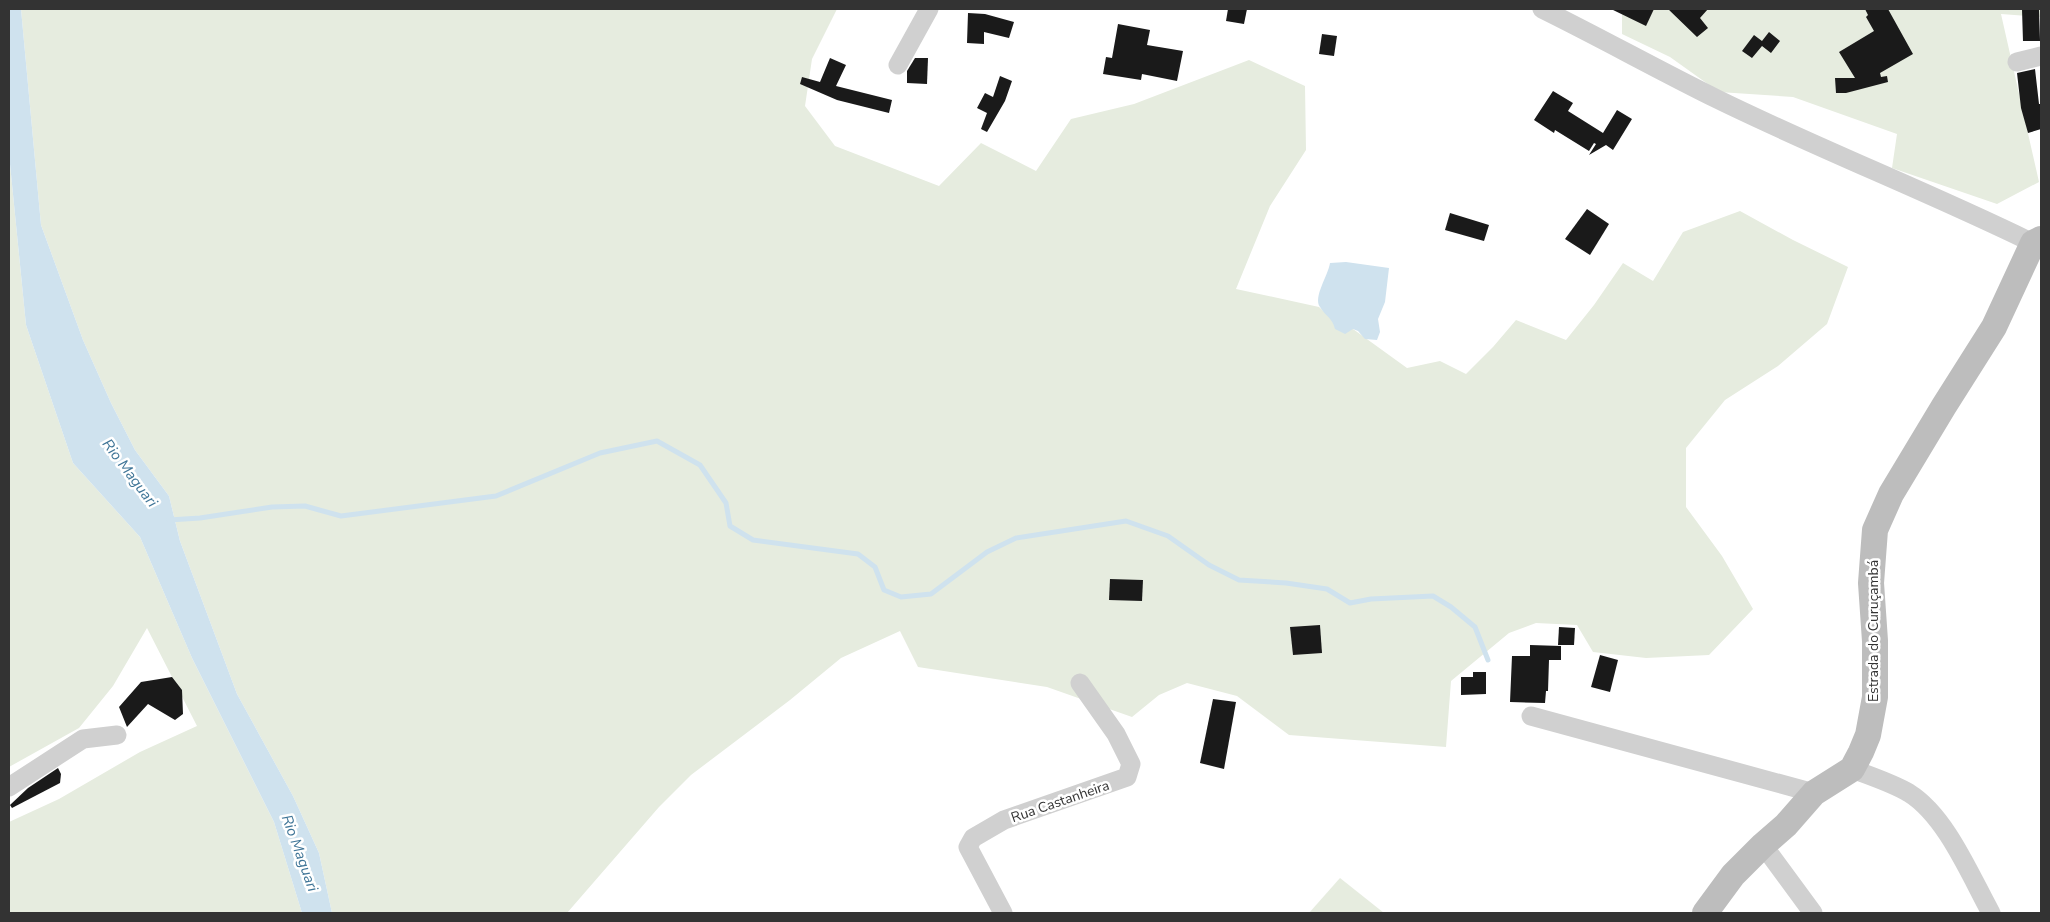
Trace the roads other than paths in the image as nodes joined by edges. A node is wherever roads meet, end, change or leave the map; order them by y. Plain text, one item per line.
1 (929, 9) edge
2 (1542, 9) edge
3 (1566, 14) edge
4 (2041, 56) edge
5 (2017, 62) dead end
6 (898, 65) dead end
7 (2037, 241) edge
8 (1080, 683) dead end
9 (1531, 716) dead end
10 (117, 735) dead end
11 (1852, 769) junction
12 (9, 787) edge
13 (1814, 794) junction
14 (1762, 845) junction
15 (1003, 913) edge
16 (1705, 913) edge
17 (1813, 913) edge
18 (1991, 913) edge

1 - 6 street
2 - 3 street
3 - 7 street
4 - 5 street
7 - 11 street, Estrada do Curuçambá
8 - 15 street, Rua Castanheira
9 - 13 street
10 - 12 street
11 - 13 street
11 - 18 street
13 - 14 street
14 - 16 street
14 - 17 street

